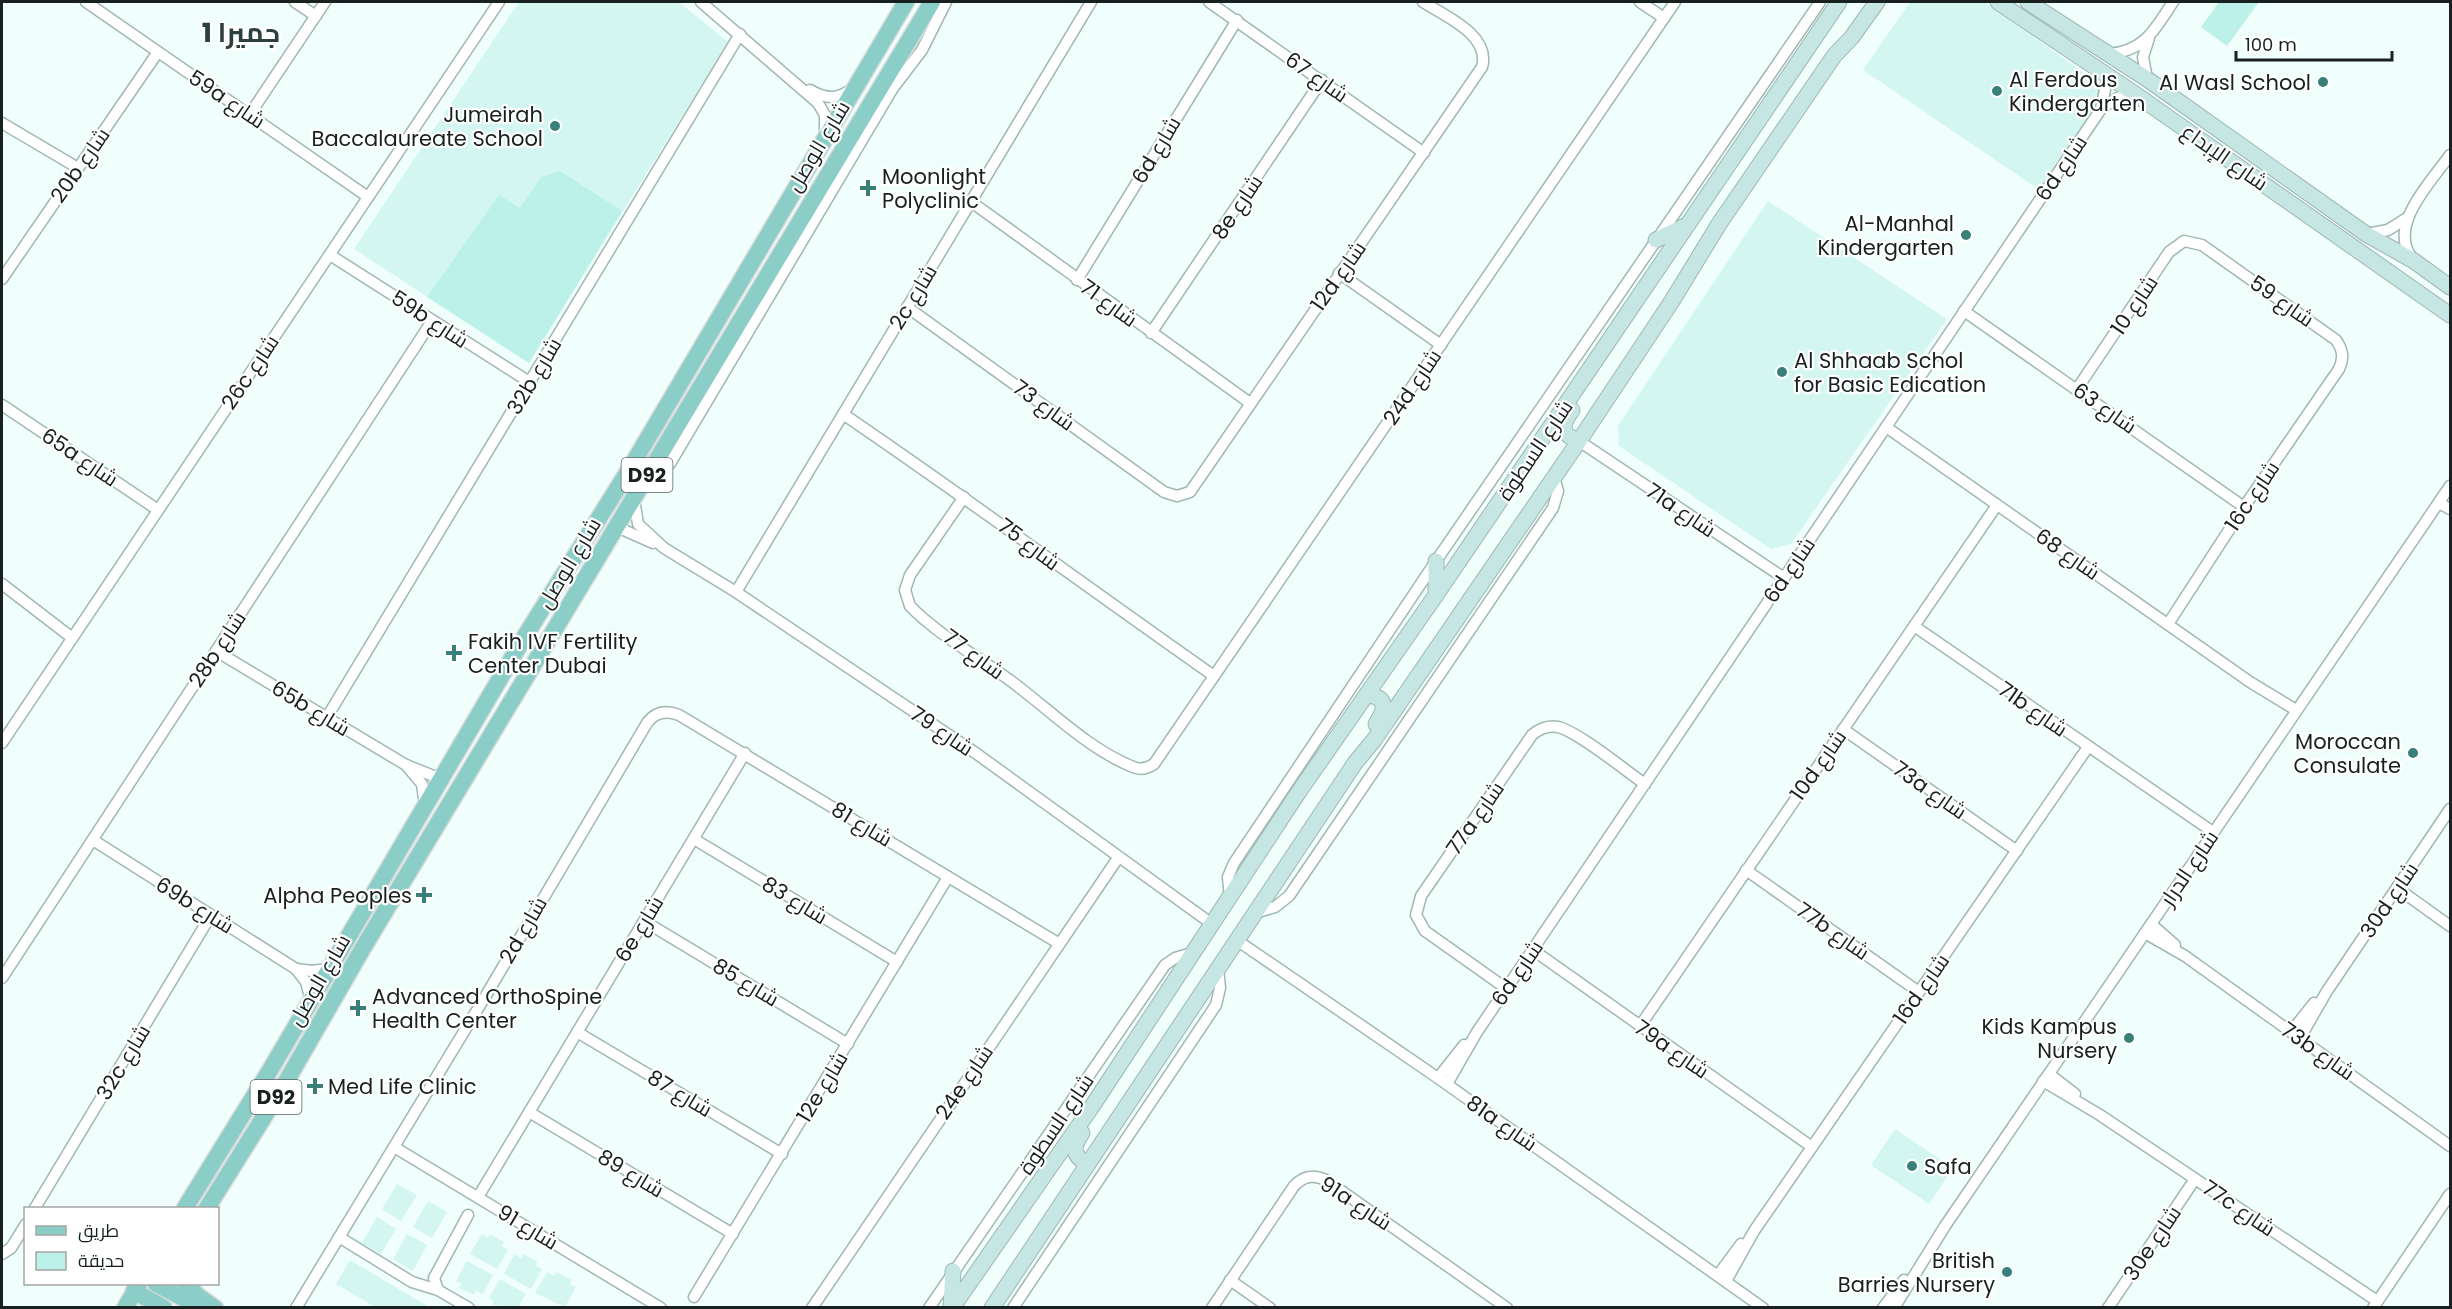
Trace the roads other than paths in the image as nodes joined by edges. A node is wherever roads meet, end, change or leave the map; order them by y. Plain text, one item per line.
1 (86, 2) edge
2 (295, 2) edge
3 (325, 2) edge
4 (499, 2) edge
5 (701, 2) edge
6 (906, 2) edge
7 (922, 2) edge
8 (932, 2) edge
9 (946, 2) edge
10 (1090, 2) edge
11 (1209, 2) edge
12 (1423, 2) edge
13 (1640, 2) edge
14 (1675, 2) edge
15 (1820, 2) edge
16 (1839, 2) edge
17 (1864, 2) edge
18 (1877, 2) edge
19 (1887, 2) edge
20 (1998, 2) edge
21 (2028, 2) edge
22 (2173, 2) edge
23 (316, 16) junction
24 (1664, 18) junction
25 (1237, 20) junction
26 (740, 34) junction
27 (2151, 35) junction
28 (159, 52) junction
29 (2109, 54) junction
30 (1834, 56) junction
31 (2108, 75) junction
32 (2147, 79) junction
33 (1322, 80) junction
34 (796, 82) junction
35 (856, 86) junction
36 (2135, 94) junction
37 (2101, 109) junction
38 (866, 111) junction
39 (250, 114) junction
40 (2, 123) edge
41 (2226, 135) junction
42 (822, 146) junction
43 (1424, 153) junction
44 (2451, 155) edge
45 (78, 168) junction
46 (368, 197) junction
47 (970, 201) junction
48 (2408, 218) junction
49 (1689, 222) junction
50 (2366, 234) junction
51 (1656, 240) junction
52 (2202, 245) joint
53 (330, 255) junction
54 (2414, 261) junction
55 (1339, 273) junction
56 (2, 279) edge
57 (1077, 280) junction
58 (2451, 287) edge
59 (907, 307) junction
60 (1964, 311) junction
61 (2451, 315) edge
62 (432, 321) junction
63 (1151, 333) junction
64 (1441, 345) junction
65 (2339, 369) joint
66 (1582, 380) junction
67 (531, 383) junction
68 (2077, 388) junction
69 (1251, 403) junction
70 (2, 405) edge
71 (843, 414) junction
72 (1886, 427) junction
73 (1578, 441) junction
74 (629, 470) junction
75 (1554, 477) junction
76 (645, 478) junction
77 (1184, 495) joint
78 (2446, 496) edge
79 (964, 497) junction
80 (634, 498) junction
81 (1997, 505) junction
82 (2244, 507) junction
83 (2451, 509) edge
84 (158, 510) junction
85 (616, 527) junction
86 (664, 548) junction
87 (1436, 561) junction
88 (1784, 578) junction
89 (2, 584) edge
90 (736, 592) junction
91 (1436, 595) junction
92 (2168, 624) junction
93 (1914, 626) junction
94 (71, 637) junction
95 (216, 651) junction
96 (1214, 676) junction
97 (1367, 695) junction
98 (662, 712) joint
99 (2294, 713) junction
100 (327, 717) junction
101 (1843, 729) junction
102 (2, 743) edge
103 (2088, 747) junction
104 (745, 753) junction
105 (1355, 764) junction
106 (406, 765) junction
107 (1146, 768) joint
108 (441, 779) junction
109 (1645, 784) junction
110 (425, 806) junction
111 (2451, 809) edge
112 (2211, 835) junction
113 (693, 839) junction
114 (93, 840) junction
115 (2017, 850) junction
116 (1118, 858) junction
117 (1746, 870) junction
118 (948, 877) junction
119 (2397, 888) junction
120 (1230, 898) junction
121 (1258, 912) junction
122 (212, 915) junction
123 (644, 921) junction
124 (1212, 924) junction
125 (2451, 926) edge
126 (2148, 928) junction
127 (1238, 941) junction
128 (1058, 943) junction
129 (363, 948) junction
130 (1533, 950) junction
131 (1192, 953) junction
132 (897, 962) junction
133 (296, 969) junction
134 (327, 969) junction
135 (1218, 969) junction
136 (2, 978) edge
137 (1507, 989) junction
138 (1919, 992) junction
139 (310, 997) junction
140 (1640, 1026) junction
141 (577, 1032) junction
142 (2295, 1035) junction
143 (848, 1044) junction
144 (2046, 1078) junction
145 (1442, 1081) junction
146 (1091, 1108) junction
147 (529, 1112) junction
148 (227, 1141) junction
149 (2451, 1146) edge
150 (394, 1147) junction
151 (1812, 1147) junction
152 (782, 1154) junction
153 (1088, 1164) junction
154 (2195, 1179) junction
155 (2451, 1194) edge
156 (478, 1197) junction
157 (36, 1207) edge
158 (186, 1207) edge
159 (196, 1207) edge
160 (208, 1207) edge
161 (468, 1215) dead end
162 (24, 1227) edge
163 (733, 1234) junction
164 (339, 1237) junction
165 (1929, 1250) junction
166 (6, 1251) edge
167 (953, 1271) junction
168 (1722, 1278) junction
169 (1230, 1280) junction
170 (187, 1285) edge
171 (137, 1287) edge
172 (438, 1290) junction
173 (157, 1293) edge
174 (693, 1297) dead end
175 (1493, 1297) junction
176 (2375, 1304) edge
177 (125, 1308) edge
178 (202, 1308) edge
179 (215, 1308) edge
180 (296, 1308) edge
181 (469, 1308) edge
182 (661, 1308) edge
183 (812, 1308) edge
184 (929, 1308) edge
185 (951, 1308) edge
186 (992, 1308) edge
187 (1013, 1308) edge
188 (1212, 1308) edge
189 (1270, 1308) edge
190 (1486, 1308) edge
191 (1507, 1308) edge
192 (1763, 1308) edge
193 (1883, 1308) edge
194 (1894, 1308) edge
195 (2108, 1308) edge

1 - 28 street, 59a شارع
2 - 23 street
3 - 23 street
4 - 46 street, 26c شارع
5 - 26 street
6 - 35 main road, شارع الوصل / D92
7 - 38 main road
8 - 38 main road, شارع الوصل / D92
9 - 76 street
10 - 47 street, 2c شارع
11 - 25 street, شارع 67
12 - 43 street, 12d شارع
13 - 24 street
14 - 24 street, 24d شارع
15 - 51 street, شارع السطوة
16 - 49 main road, شارع السطوة
17 - 30 main road
18 - 30 main road, شارع السطوة
19 - 30 main road
20 - 31 main road, شارع الإبداع
21 - 29 main road, شارع الإبداع
22 - 27 street
23 - 39 street
24 - 64 street, 24d شارع
25 - 33 street, شارع 67
25 - 57 street, 6d شارع
26 - 34 street
26 - 67 street, 32b شارع
27 - 29 street
27 - 32 street
28 - 39 street, 59a شارع
28 - 45 street, 20b شارع
29 - 32 main road, شارع الإبداع
30 - 73 main road, شارع السطوة
31 - 36 main road, شارع الإبداع
31 - 37 street, 6d شارع
31 - 41 main road
32 - 41 main road, شارع الإبداع
33 - 43 street, شارع 67
33 - 63 street, 8e شارع
34 - 35 street
34 - 42 street
35 - 42 main road, شارع الوصل / D92
36 - 37 street, 6d شارع
36 - 61 main road, شارع الإبداع
37 - 60 street, 6d شارع
38 - 76 main road, شارع الوصل / D92
39 - 46 street, 59a شارع
40 - 45 street
41 - 50 main road, شارع الإبداع
42 - 74 main road, شارع الوصل / D92
43 - 55 street, 12d شارع
44 - 48 street
45 - 56 street, 20b شارع
46 - 53 street, 26c شارع
47 - 57 street, شارع 71
47 - 59 street, 2c شارع
48 - 50 street
48 - 54 street
49 - 51 main road
49 - 66 main road, شارع السطوة
50 - 54 main road, شارع الإبداع
51 - 87 street, شارع السطوة
52 - 65 street, شارع 59
52 - 68 street, شارع 10
53 - 62 street, 59b شارع
53 - 84 street, 26c شارع
54 - 58 main road, شارع الإبداع
55 - 64 street
55 - 69 street, 12d شارع
57 - 63 street, شارع 71
59 - 71 street, 2c شارع
59 - 77 street, شارع 73
60 - 68 street, شارع 63
60 - 72 street, 6d شارع
62 - 67 street, 59b شارع
62 - 95 street, 28b شارع
63 - 69 street, شارع 71
64 - 96 street, 24d شارع
65 - 82 street, 16c شارع
66 - 73 main road
66 - 91 main road, شارع السطوة
67 - 100 street, 32b شارع
68 - 82 street, شارع 63
69 - 77 street, 12d شارع
70 - 84 street, 65a شارع
71 - 79 street, شارع 75
71 - 90 street, 2c شارع
72 - 81 street, شارع 68
72 - 88 street, 6d شارع
73 - 75 main road, شارع السطوة
73 - 88 street, 71a شارع
74 - 85 main road
74 - 108 main road, شارع الوصل / D92
75 - 105 main road, شارع السطوة
75 - 121 street, شارع السطوة
76 - 80 main road, شارع الوصل / D92
78 - 83 street
78 - 99 street, شارع الدرار
79 - 96 street, شارع 75
79 - 107 street, شارع 77
80 - 85 main road, شارع الوصل / D92
80 - 86 street, شارع 79
81 - 92 street, شارع 68
81 - 93 street, 10d شارع
82 - 92 street, 16c شارع
84 - 94 street, 26c شارع
85 - 86 street, شارع 79
85 - 129 main road, شارع الوصل / D92
86 - 90 street, شارع 79
87 - 91 main road
87 - 120 street, شارع السطوة
88 - 109 street, 6d شارع
89 - 94 street
90 - 116 street, شارع 79
91 - 97 main road, شارع السطوة
92 - 99 street, شارع 68
93 - 101 street, 10d شارع
93 - 103 street, 71b شارع
94 - 102 street, 26c شارع
95 - 100 street, 65b شارع
95 - 114 street, 28b شارع
96 - 107 street, 24d شارع
97 - 105 main road
97 - 120 main road, شارع السطوة
98 - 104 street, شارع 81
98 - 150 street, 2d شارع
99 - 112 street, شارع الدرار
100 - 106 street, 65b شارع
101 - 115 street, 73a شارع
101 - 117 street, 10d شارع
103 - 112 street, 71b شارع
103 - 115 street, 16d شارع
104 - 113 street, 6e شارع
104 - 118 street, شارع 81
105 - 121 main road, شارع السطوة
106 - 108 street, 65b شارع
106 - 110 street, 65b شارع
108 - 110 main road, شارع الوصل / D92
108 - 129 main road
109 - 130 street, 6d شارع
109 - 137 street, 77a شارع
110 - 134 main road, شارع الوصل / D92
111 - 119 street, 30d شارع
112 - 126 street, شارع الدرار
113 - 123 street, 6e شارع
113 - 132 street, شارع 83
114 - 122 street, 69b شارع
114 - 136 street, 28b شارع
115 - 138 street, 16d شارع
116 - 124 street, شارع 79
116 - 128 street, 24e شارع
117 - 138 street, 77b شارع
117 - 140 street, 10d شارع
118 - 128 street, شارع 81
118 - 132 street, 12e شارع
119 - 125 street
119 - 142 street, 30d شارع
120 - 124 main road, شارع السطوة
121 - 127 main road, شارع السطوة
122 - 133 street, 69b شارع
122 - 157 street, 32c شارع
123 - 141 street, 6e شارع
123 - 143 street, شارع 85
124 - 131 main road, شارع السطوة
126 - 142 street, 73b شارع
126 - 144 street, شارع الدرار
127 - 135 main road, شارع السطوة
127 - 145 street, 81a شارع
128 - 183 street, 24e شارع
129 - 160 main road, شارع الوصل / D92
130 - 137 street, 6d شارع
130 - 140 street, 79a شارع
131 - 146 main road, شارع السطوة
131 - 167 street, شارع السطوة
132 - 143 street, 12e شارع
133 - 134 street
133 - 139 street, 69b شارع
134 - 139 main road, شارع الوصل / D92
135 - 153 main road, شارع السطوة
135 - 187 street
137 - 145 street, 6d شارع
138 - 151 street, 16d شارع
139 - 148 main road, شارع الوصل / D92
140 - 151 street, 79a شارع
141 - 147 street, 6e شارع
141 - 152 street, شارع 87
142 - 149 street, 73b شارع
143 - 152 street, 12e شارع
144 - 154 street, 77c شارع
144 - 165 street, شارع الدرار
145 - 168 street, 81a شارع
146 - 153 main road
146 - 185 main road, شارع السطوة
147 - 156 street, 6e شارع
147 - 163 street, شارع 89
148 - 158 main road, شارع الوصل / D92
148 - 159 main road
150 - 156 street, شارع 91
150 - 164 street, 2d شارع
151 - 168 street, 16d شارع
152 - 163 street, 12e شارع
153 - 186 main road, شارع السطوة
154 - 176 street, 77c شارع
154 - 195 street, 30e شارع
155 - 176 street
156 - 182 street, شارع 91
161 - 172 street
162 - 166 street
163 - 174 street, 12e شارع
164 - 172 street
164 - 180 street, 2d شارع
165 - 193 street, شارع الدرار
165 - 194 street, شارع الدرار
167 - 184 street, شارع السطوة
167 - 185 main road
168 - 192 street, 81a شارع
169 - 175 street, 91a شارع
169 - 188 street, 91a شارع
169 - 189 street
170 - 179 main road
171 - 173 main road
171 - 177 main road
172 - 181 street
173 - 178 main road
175 - 190 street
175 - 191 street, 91a شارع

